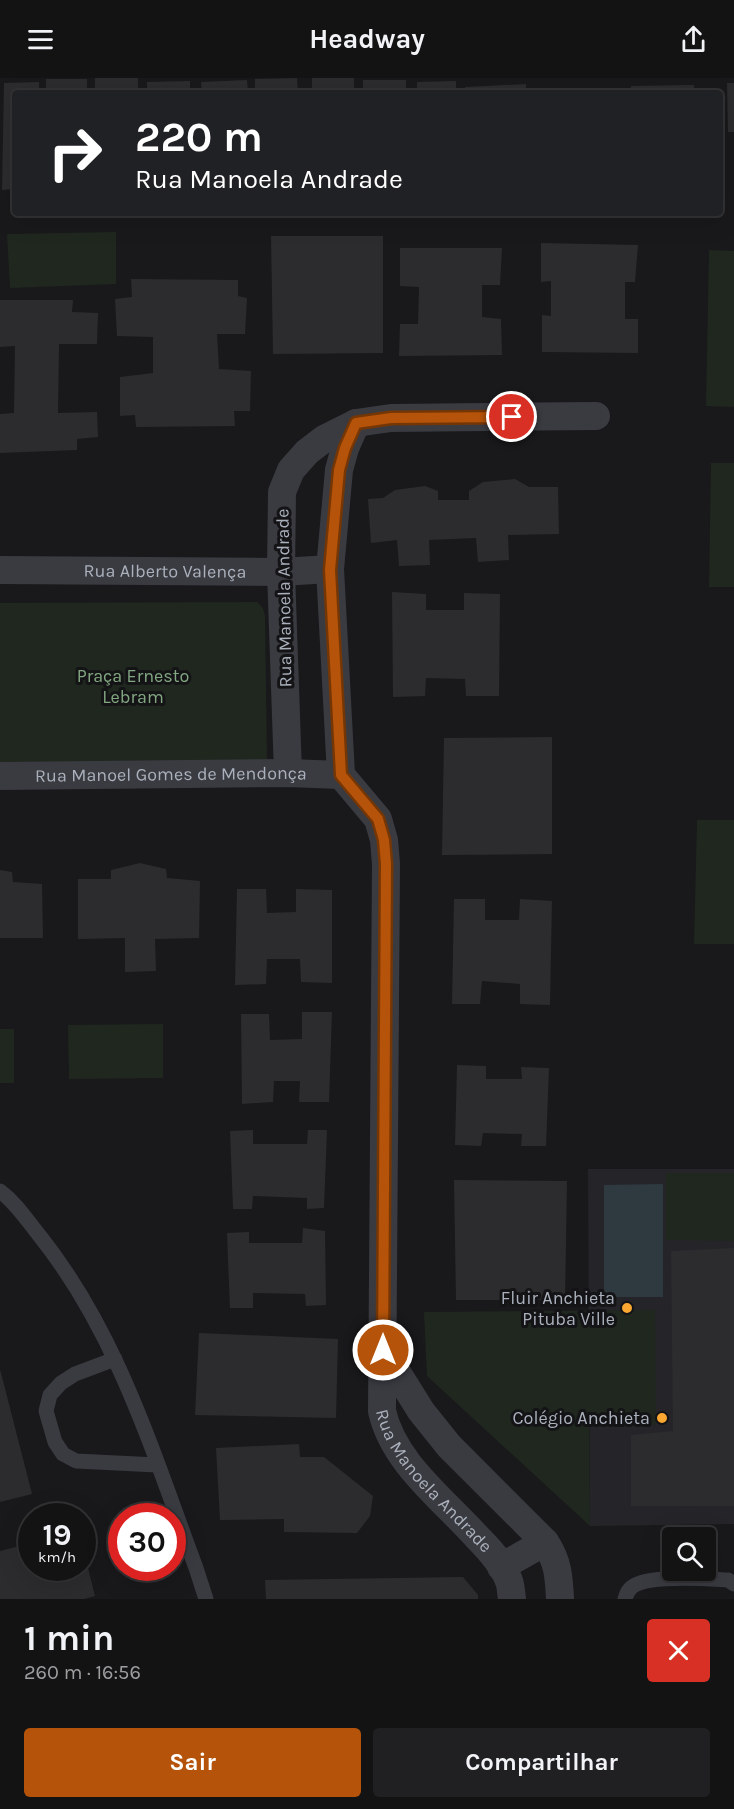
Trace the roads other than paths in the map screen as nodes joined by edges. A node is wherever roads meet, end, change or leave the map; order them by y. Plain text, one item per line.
1 (597, 416) dead end
2 (356, 423) junction
3 (0, 570) edge
4 (330, 570) junction
5 (281, 572) junction
6 (288, 773) junction
7 (341, 775) junction
8 (0, 776) edge
9 (0, 1191) edge
10 (383, 1350) junction
11 (115, 1359) junction
12 (157, 1465) junction
13 (544, 1542) junction
14 (501, 1567) junction
15 (734, 1584) edge
16 (206, 1599) edge
17 (512, 1599) edge
18 (560, 1599) edge
19 (625, 1599) edge

1 - 2 street, Rua Manoela Andrade
2 - 4 street
2 - 5 street, Rua Manoela Andrade
3 - 5 street, Rua Alberto Valença
4 - 5 street, Rua Alberto Valença
4 - 7 street
5 - 6 street, Rua Manoela Andrade
6 - 7 street, Rua Manoel Gomes de Mendonça
6 - 8 street, Rua Manoel Gomes de Mendonça
7 - 10 street, Rua Manoela Andrade
9 - 11 lane
10 - 13 street, Rua Manoela Andrade
10 - 14 street, Rua Manoela Andrade
11 - 12 lane
11 - 12 lane
12 - 16 lane
13 - 14 street, Rua Manoela Andrade
13 - 18 street, Rua Manoela Andrade
14 - 17 street, Rua Manoela Andrade
15 - 19 lane

